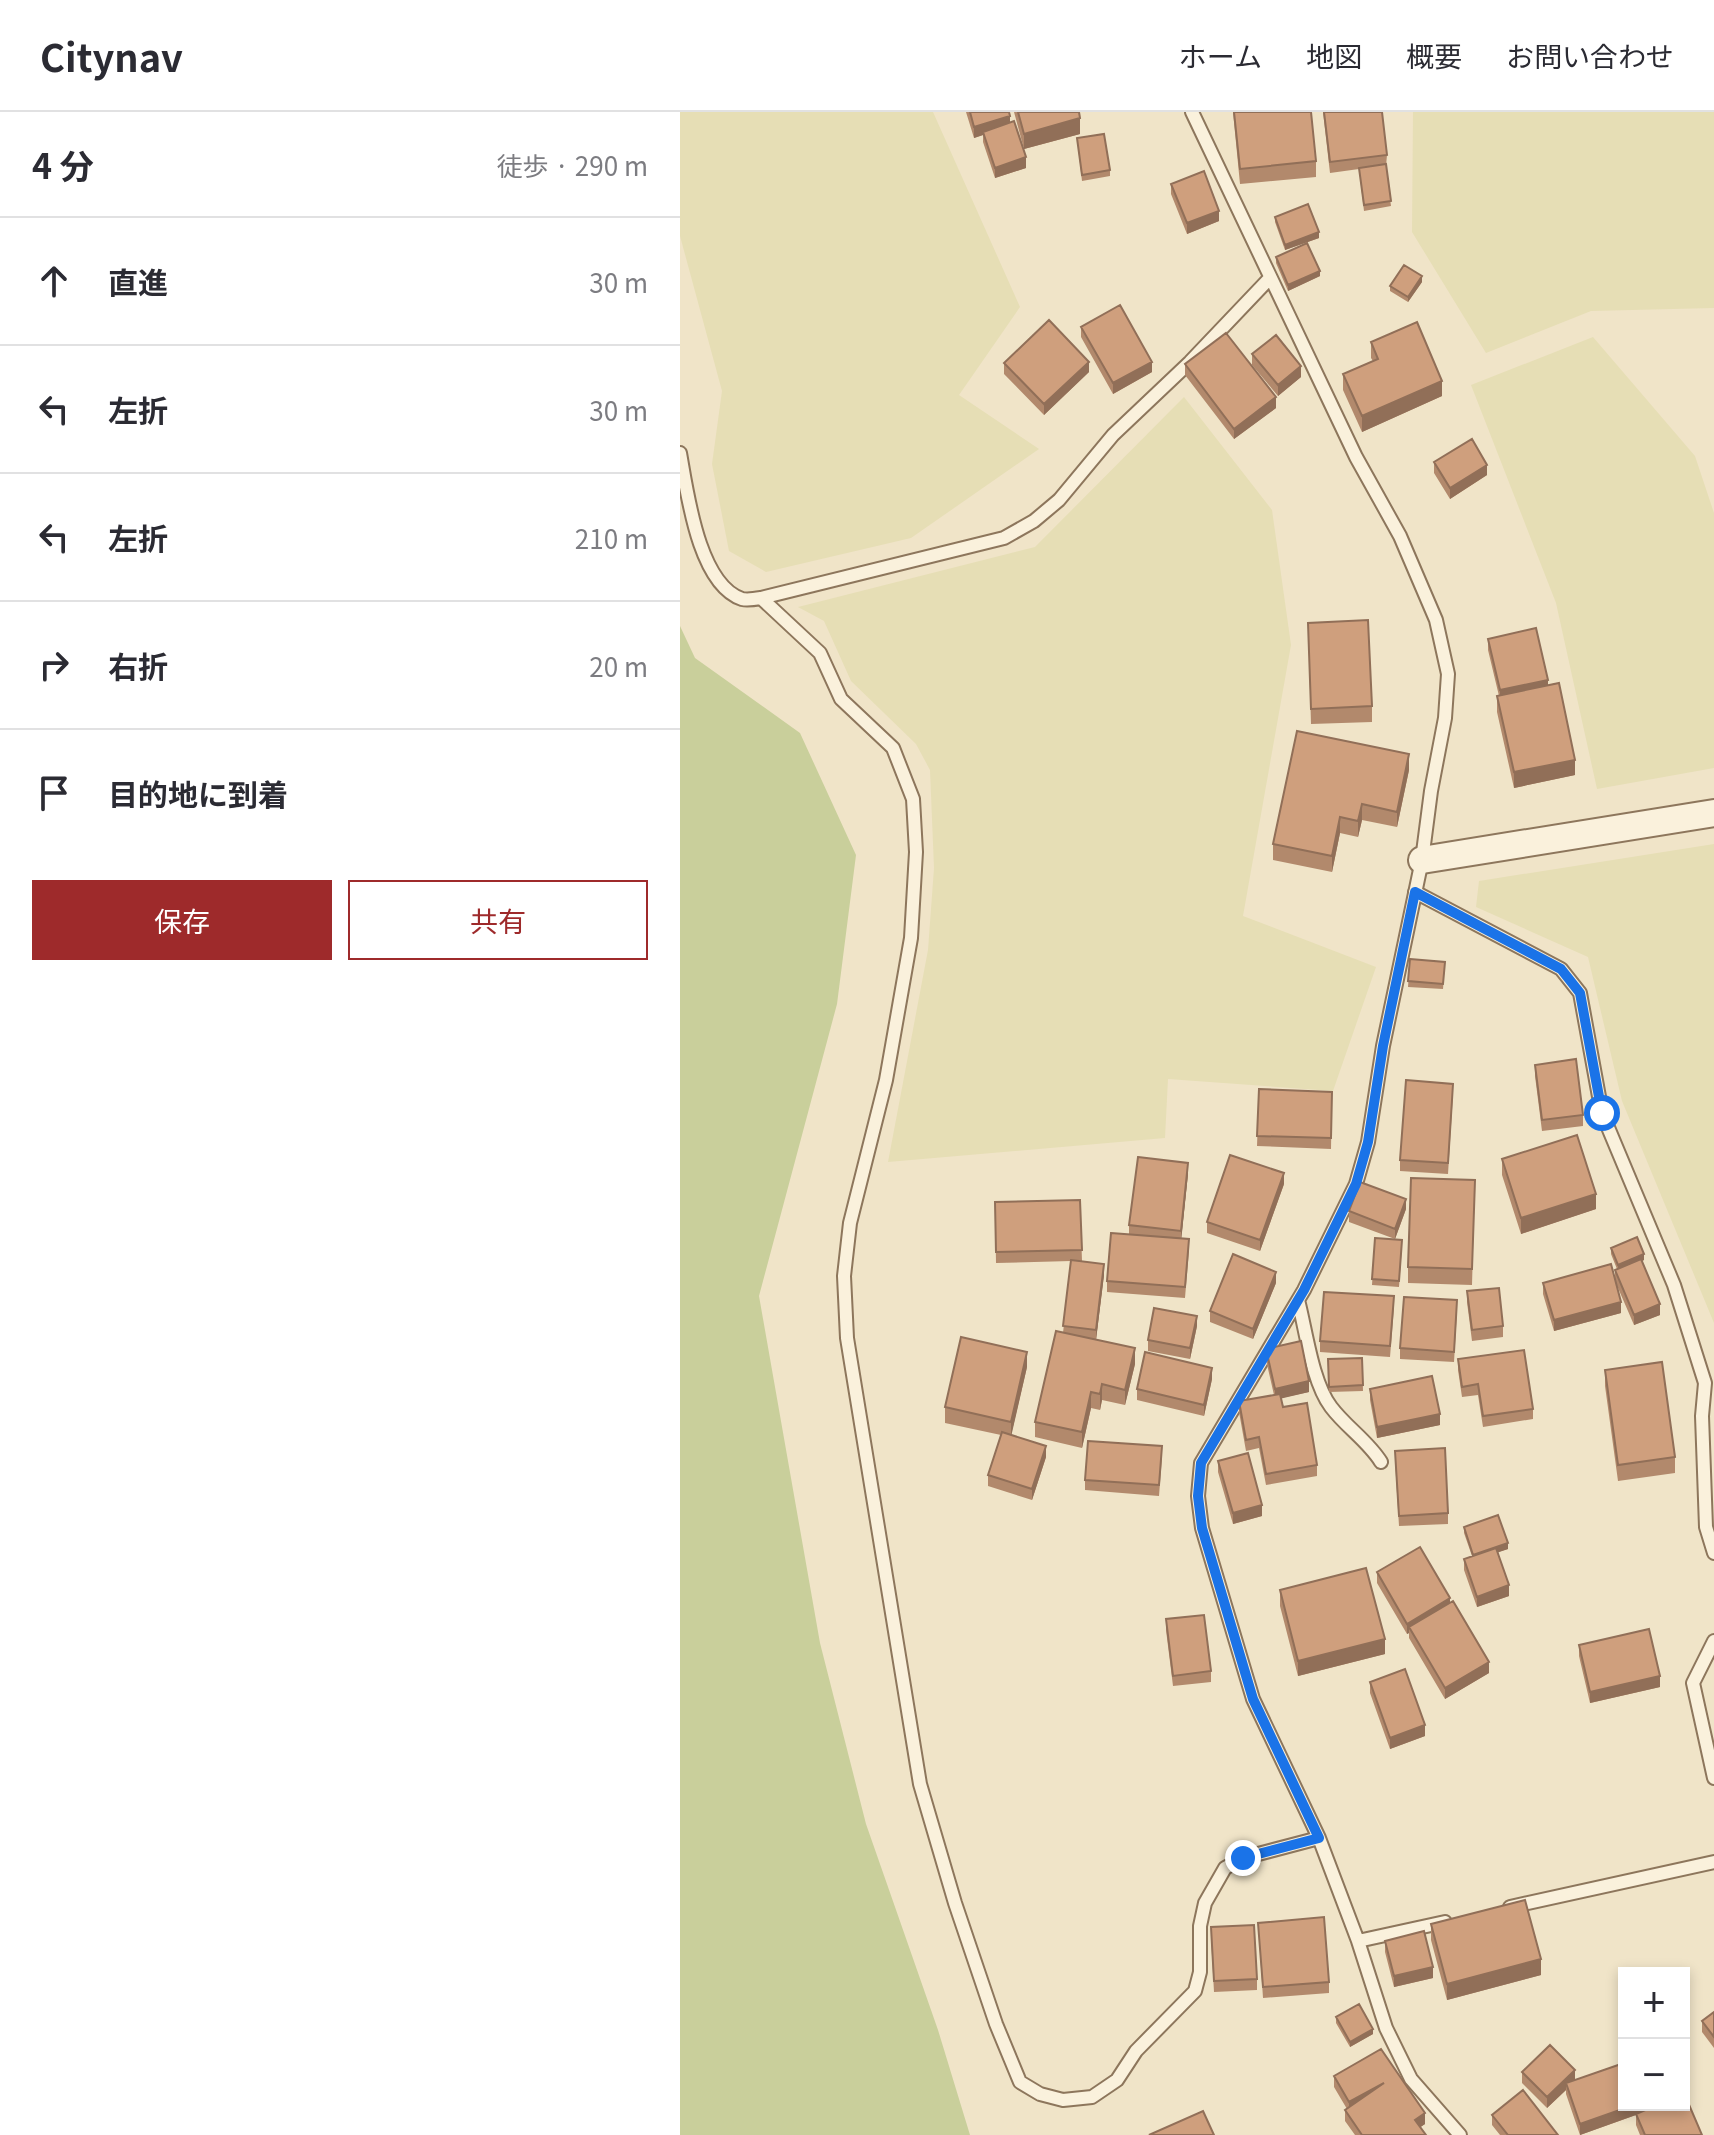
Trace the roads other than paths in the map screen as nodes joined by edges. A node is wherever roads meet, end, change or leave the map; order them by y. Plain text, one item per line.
1 (1192, 112) edge
2 (1269, 279) junction
3 (680, 453) edge
4 (761, 598) junction
5 (1714, 813) edge
6 (1422, 860) junction
7 (1415, 892) junction
8 (1298, 1300) junction
9 (1381, 1462) dead end
10 (1714, 1553) edge
11 (1714, 1641) edge
12 (1714, 1778) edge
13 (1319, 1838) junction
14 (1714, 1862) edge
15 (1497, 1910) edge
16 (1451, 1921) edge
17 (1358, 1941) junction
18 (1460, 2135) edge

1 - 2 lane
2 - 4 lane
2 - 6 lane
3 - 4 lane
4 - 13 lane
5 - 6 street
6 - 7 lane
7 - 8 lane
7 - 10 lane
8 - 9 lane
8 - 13 lane
11 - 12 lane
13 - 17 lane
14 - 15 lane
16 - 17 lane
17 - 18 lane

